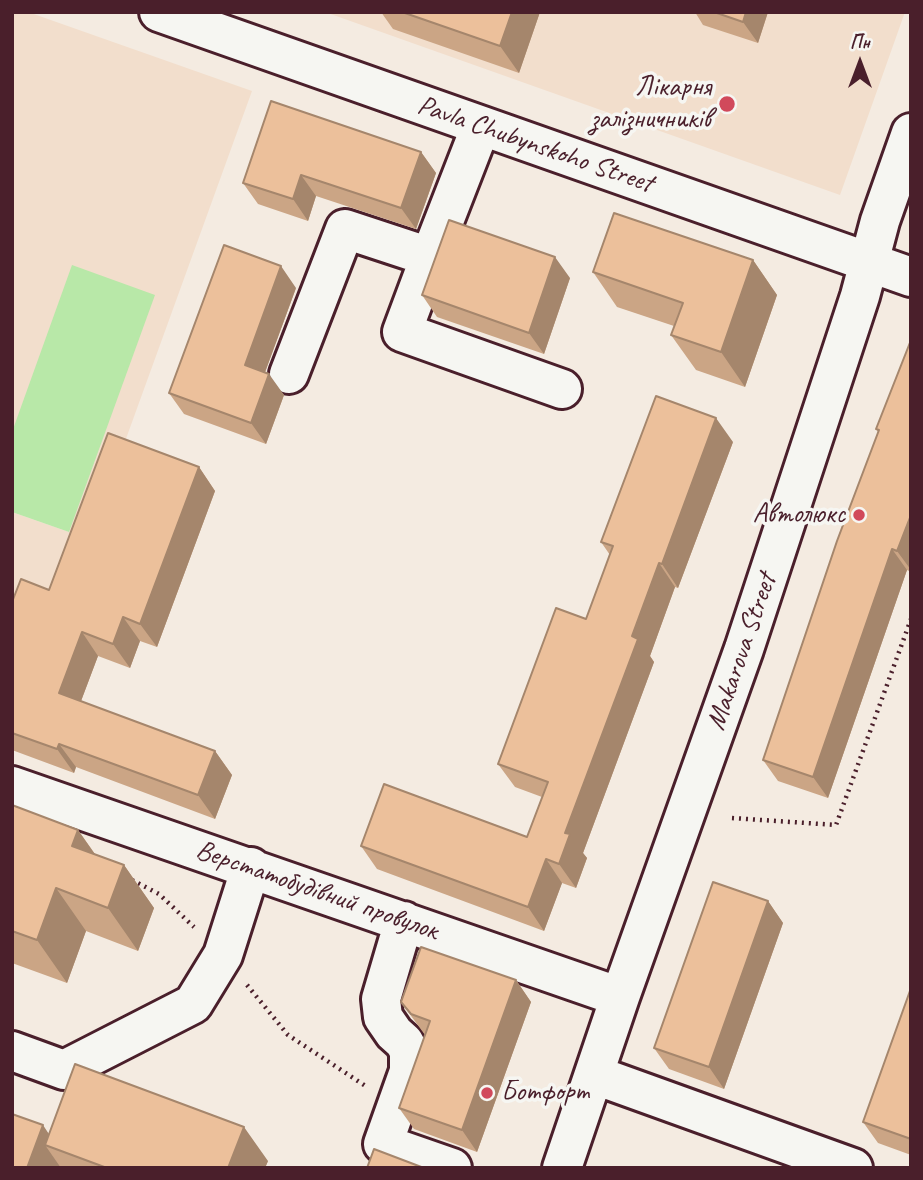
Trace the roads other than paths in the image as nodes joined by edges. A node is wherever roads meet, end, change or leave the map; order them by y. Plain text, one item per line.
1 (159, 12) edge
2 (481, 126) junction
3 (911, 133) edge
4 (429, 257) junction
5 (867, 262) junction
6 (911, 276) edge
7 (289, 374) dead end
8 (562, 389) dead end
9 (12, 786) edge
10 (251, 867) junction
11 (404, 921) junction
12 (620, 997) junction
13 (12, 1051) edge
14 (595, 1075) junction
15 (379, 1156) edge
16 (452, 1168) edge
17 (562, 1168) edge
18 (853, 1168) edge

1 - 2 street, Pavla Chubynskoho Street
2 - 4 street
2 - 5 street, Pavla Chubynskoho Street
3 - 5 street, Makarova Street
4 - 7 street
4 - 8 street
5 - 6 street, Pavla Chubynskoho Street
5 - 12 street, Makarova Street
9 - 10 street, Верстатобудівний провулок
10 - 11 street, Верстатобудівний провулок
10 - 13 street
11 - 12 street, Верстатобудівний провулок
11 - 15 street
12 - 14 street, Makarova Street
14 - 17 street, Makarova Street
14 - 18 street
15 - 16 street

